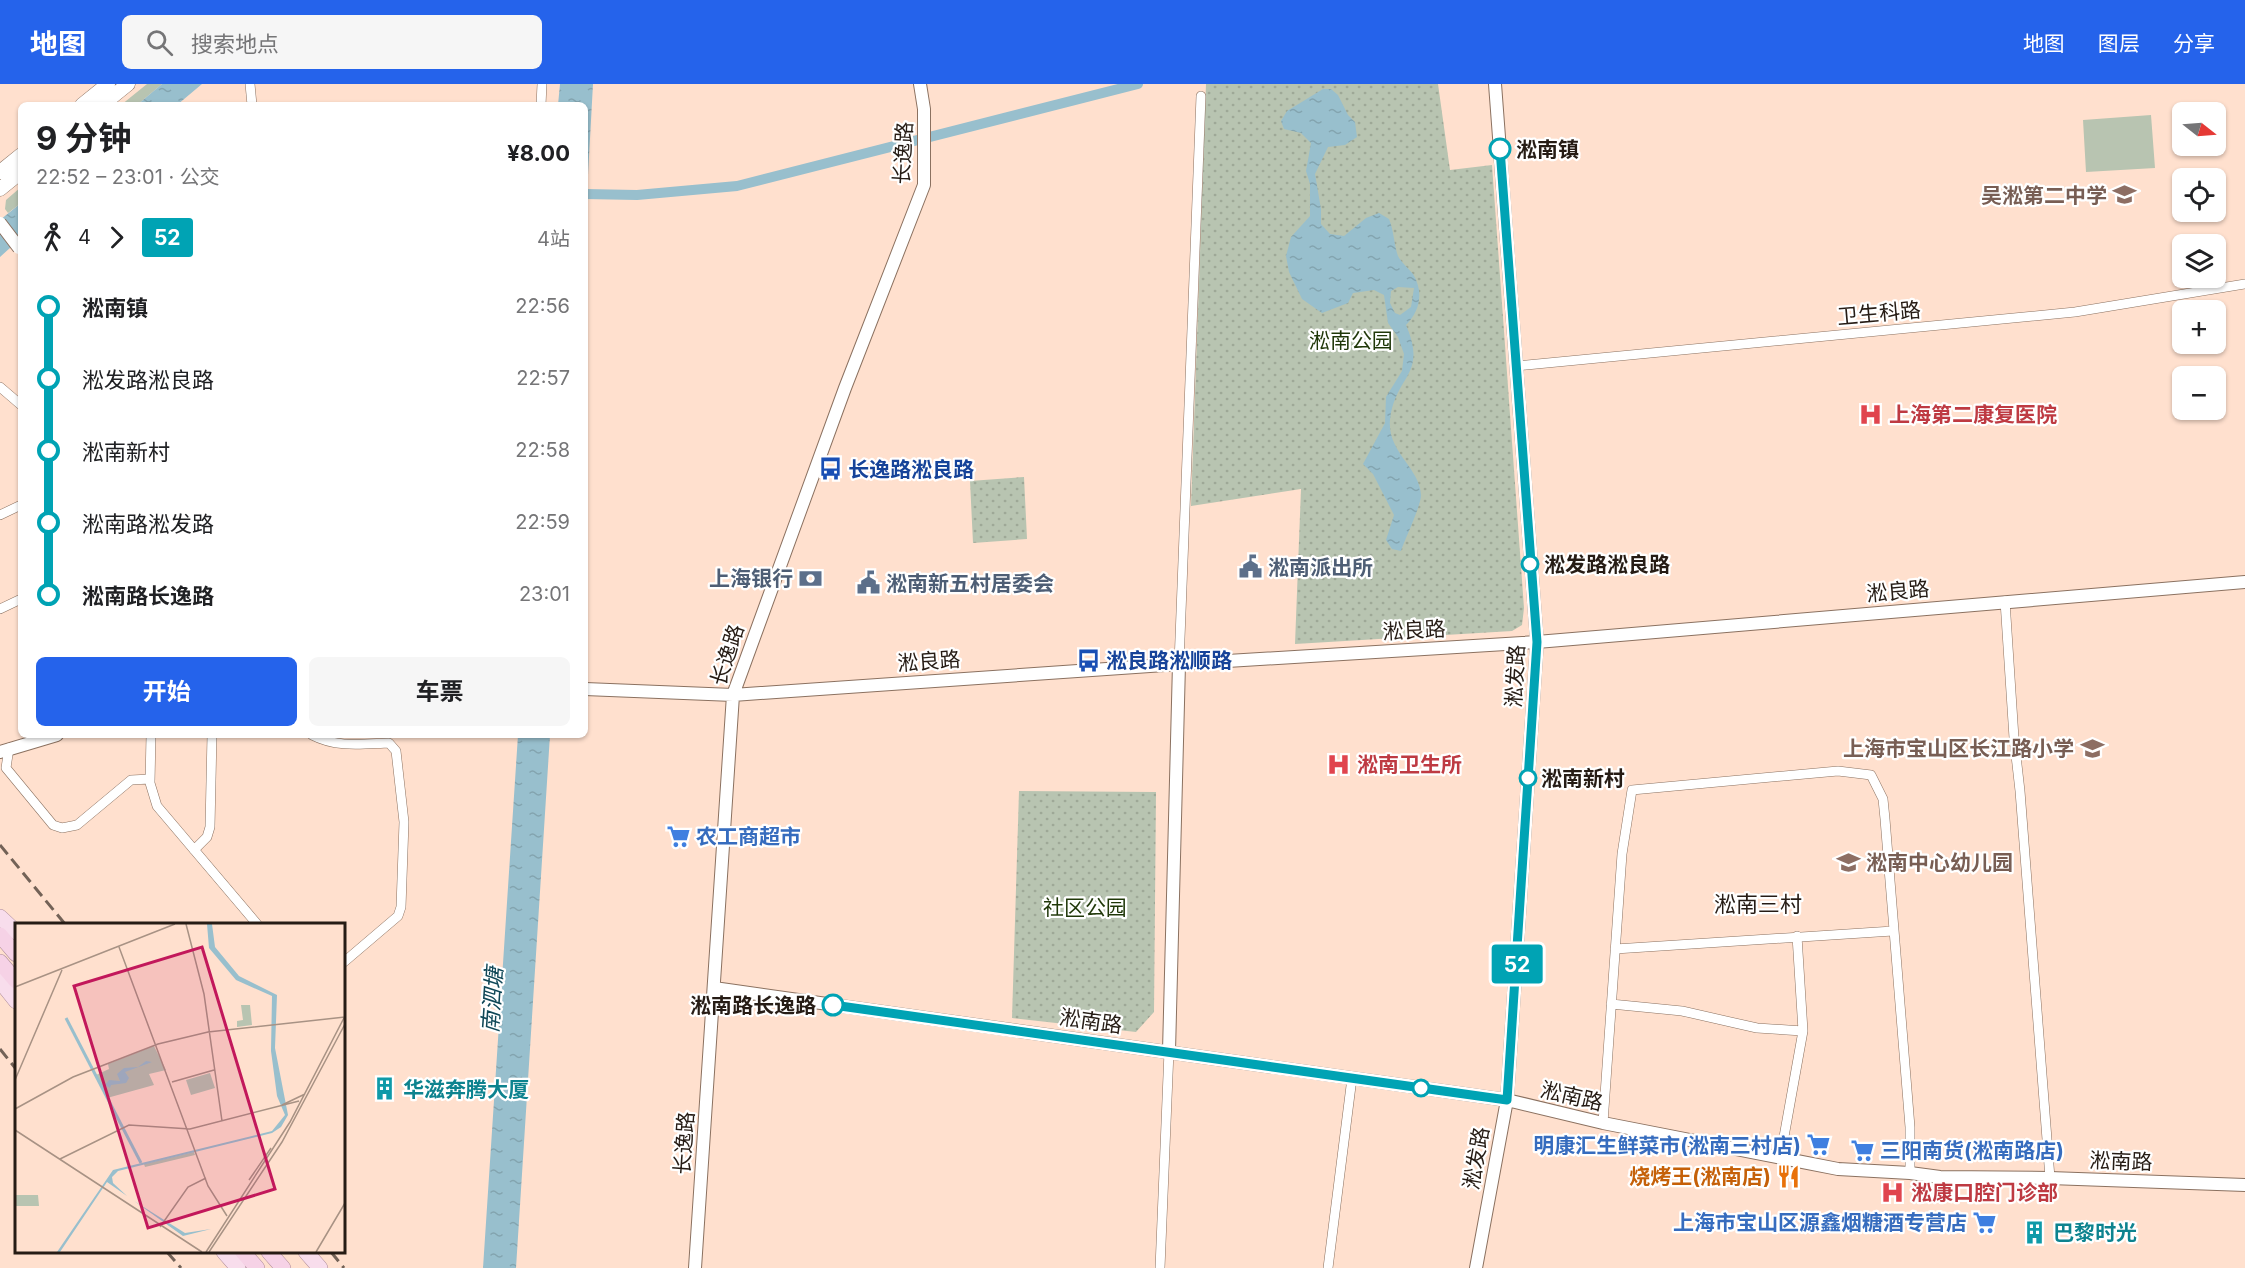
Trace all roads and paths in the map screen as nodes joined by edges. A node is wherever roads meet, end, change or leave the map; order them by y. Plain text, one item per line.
1 (108, 84) edge
2 (128, 84) edge
3 (250, 84) edge
4 (542, 84) edge
5 (920, 84) edge
6 (1495, 84) edge
7 (1200, 96) dead end
8 (86, 102) edge
9 (106, 102) edge
10 (252, 102) edge
11 (541, 102) edge
12 (18, 157) edge
13 (0, 172) edge
14 (18, 174) edge
15 (0, 189) edge
16 (0, 223) edge
17 (18, 246) edge
18 (2245, 284) edge
19 (1516, 366) junction
20 (0, 387) edge
21 (18, 402) edge
22 (18, 506) edge
23 (0, 515) edge
24 (2245, 582) edge
25 (18, 601) edge
26 (2005, 601) junction
27 (0, 609) edge
28 (1537, 642) junction
29 (1179, 664) junction
30 (588, 689) edge
31 (733, 695) junction
32 (46, 738) edge
33 (151, 738) edge
34 (212, 738) edge
35 (318, 738) edge
36 (4, 750) edge
37 (150, 779) junction
38 (194, 850) junction
39 (0, 917) edge
40 (256, 923) edge
41 (15, 931) edge
42 (1893, 931) junction
43 (0, 936) edge
44 (1797, 936) junction
45 (15, 947) edge
46 (1615, 949) junction
47 (15, 955) edge
48 (345, 961) edge
49 (0, 962) edge
50 (15, 980) edge
51 (0, 981) edge
52 (714, 988) junction
53 (15, 1000) edge
54 (1611, 1004) junction
55 (1803, 1031) junction
56 (1169, 1051) junction
57 (1352, 1078) junction
58 (1507, 1100) junction
59 (1603, 1123) junction
60 (1780, 1159) junction
61 (1910, 1173) junction
62 (2050, 1178) junction
63 (2245, 1183) edge
64 (226, 1253) edge
65 (245, 1253) edge
66 (264, 1253) edge
67 (271, 1253) edge
68 (281, 1253) edge
69 (308, 1253) edge
70 (238, 1268) edge
71 (257, 1268) edge
72 (276, 1268) edge
73 (283, 1268) edge
74 (293, 1268) edge
75 (320, 1268) edge
76 (695, 1268) edge
77 (1160, 1268) edge
78 (1328, 1268) edge
79 (1476, 1268) edge

1 - 8 main road
2 - 9 main road
3 - 10 street
4 - 11 street
5 - 31 street, 长逸路
6 - 19 street, 淞发路
7 - 29 street
12 - 13 main road
14 - 15 main road
16 - 17 street, bridge
18 - 19 street, 卫生科路
19 - 28 street, 淞发路
20 - 21 street
22 - 23 street
24 - 26 street, 淞良路
25 - 27 street
26 - 28 street, 淞良路
26 - 62 street
28 - 29 street, 淞良路
28 - 58 street, 淞发路
29 - 31 street, 淞良路
29 - 56 street
30 - 31 street, 淞良路
31 - 52 street, 长逸路
32 - 36 street
33 - 37 street
34 - 38 street
35 - 48 street
36 - 37 street
37 - 38 street
38 - 40 street
39 - 41 main road
42 - 44 street
42 - 46 street
42 - 61 street
43 - 45 highway
43 - 47 highway
44 - 46 street
44 - 55 street
46 - 54 street
49 - 50 highway
51 - 53 main road
52 - 56 street, 淞南路
52 - 76 street, 长逸路
54 - 55 street
54 - 59 street
55 - 60 street
56 - 57 street, 淞南路
56 - 77 street
57 - 58 street, 淞南路
57 - 78 street
58 - 59 street, 淞南路
58 - 79 street, 淞发路
59 - 60 street, 淞南路
60 - 61 street, 淞南路
61 - 62 street, 淞南路
62 - 63 street, 淞南路
64 - 70 main road
65 - 71 highway
66 - 72 main road
67 - 73 highway
68 - 74 highway
69 - 75 main road

